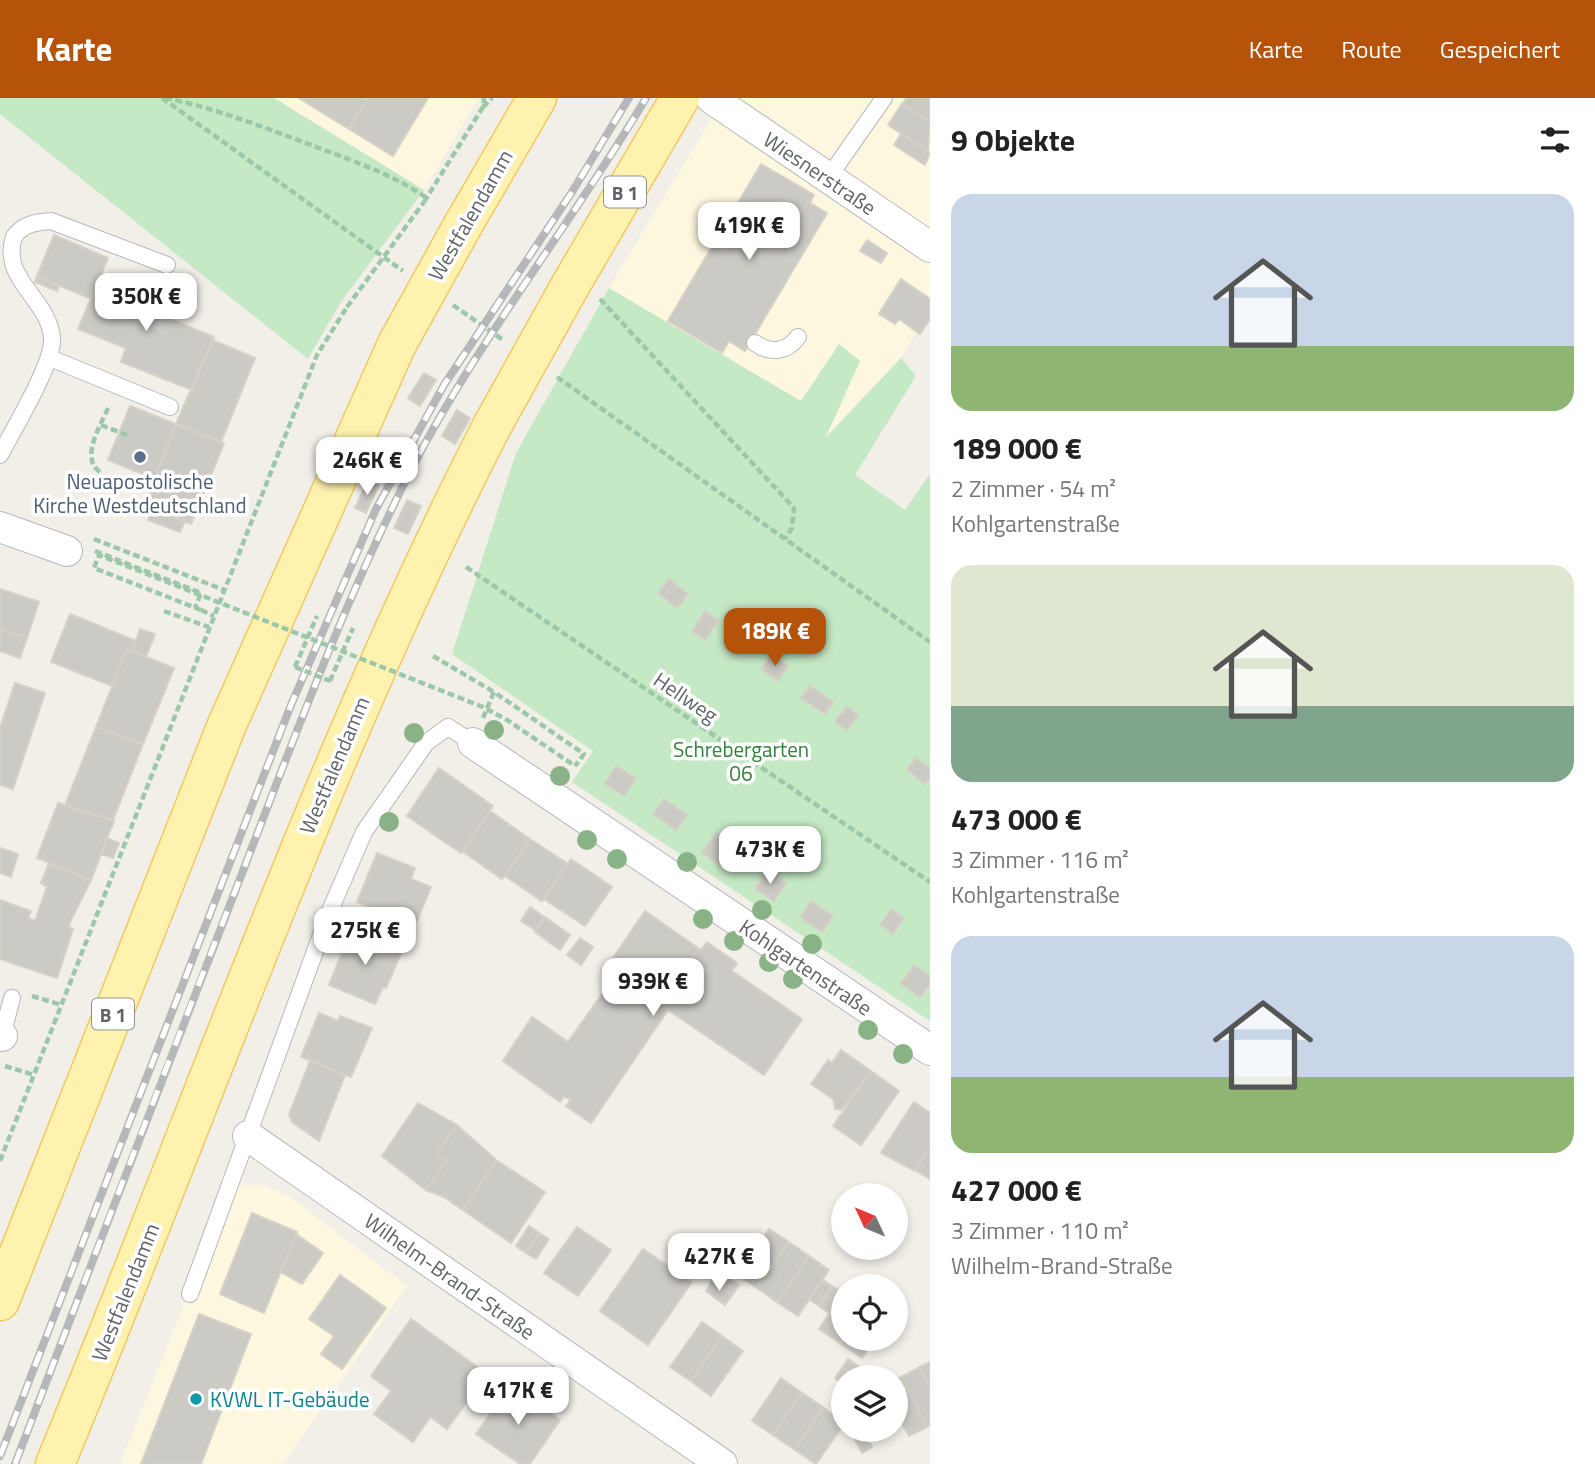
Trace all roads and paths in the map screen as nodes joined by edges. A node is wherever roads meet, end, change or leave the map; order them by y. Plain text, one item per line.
1 (163, 98) edge
2 (484, 98) edge
3 (492, 98) edge
4 (680, 98) edge
5 (711, 98) edge
6 (884, 98) edge
7 (526, 103) edge
8 (483, 107) junction
9 (828, 178) junction
10 (425, 200) junction
11 (930, 247) edge
12 (167, 265) dead end
13 (407, 274) dead end
14 (582, 290) junction
15 (451, 304) dead end
16 (798, 337) dead end
17 (505, 341) dead end
18 (754, 344) dead end
19 (50, 358) junction
20 (548, 371) dead end
21 (170, 407) dead end
22 (106, 414) dead end
23 (101, 425) junction
24 (129, 436) dead end
25 (0, 455) edge
26 (100, 472) dead end
27 (0, 527) edge
28 (785, 539) junction
29 (81, 545) joint
30 (103, 555) dead end
31 (466, 567) dead end
32 (223, 590) junction
33 (195, 608) junction
34 (164, 611) dead end
35 (214, 615) junction
36 (317, 616) dead end
37 (209, 627) junction
38 (353, 628) dead end
39 (930, 642) edge
40 (329, 647) junction
41 (433, 656) dead end
42 (317, 676) junction
43 (494, 692) junction
44 (473, 743) junction
45 (930, 882) edge
46 (12, 998) dead end
47 (0, 1045) edge
48 (930, 1050) edge
49 (34, 1075) junction
50 (248, 1136) junction
51 (0, 1161) edge
52 (190, 1294) dead end
53 (0, 1301) edge
54 (55, 1464) edge
55 (722, 1464) edge

1 - 10 path
1 - 13 path
2 - 8 path
3 - 8 path
4 - 14 main road, Westfalendamm / B 1
5 - 9 street, Wiesnerstraße
6 - 9 lane
7 - 53 main road, Westfalendamm / B 1, bridge
8 - 10 path
9 - 11 street, Wiesnerstraße
10 - 32 path, bridge
12 - 19 lane
14 - 28 path
14 - 54 main road, Westfalendamm / B 1, bridge
15 - 17 path
16 - 18 lane
19 - 21 lane
19 - 25 lane
20 - 28 path
22 - 23 path
23 - 24 path
23 - 26 path
27 - 29 street
28 - 39 path
29 - 32 path
30 - 33 path
31 - 45 path, Hellweg
32 - 35 path
33 - 35 path, bridge
33 - 40 path, bridge
34 - 37 path
35 - 37 path
36 - 42 path, bridge
37 - 49 path
38 - 42 path, bridge
40 - 42 path
40 - 43 path, bridge
41 - 43 path
43 - 44 path
44 - 48 street, Kohlgartenstraße
44 - 50 lane
46 - 47 lane
47 - 49 path
49 - 51 path
50 - 52 lane
50 - 55 street, Wilhelm-Brand-Straße

